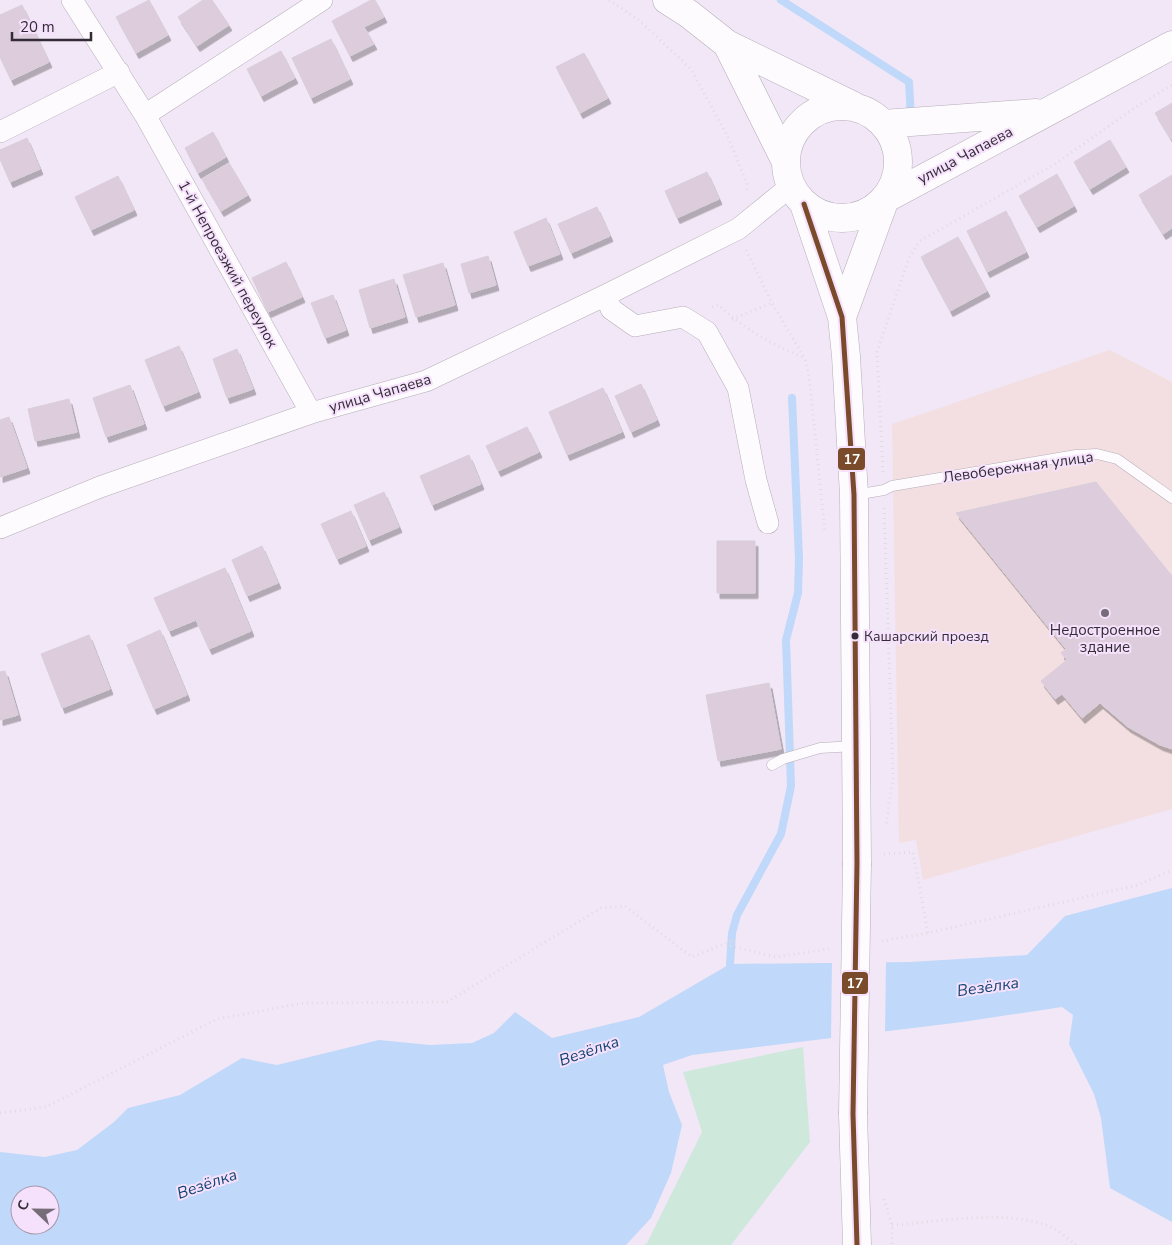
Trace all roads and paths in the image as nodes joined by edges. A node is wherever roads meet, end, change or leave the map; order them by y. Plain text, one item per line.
1 (72, 0) edge
2 (322, 0) edge
3 (609, 0) edge
4 (683, 7) edge
5 (727, 44) junction
6 (1172, 45) edge
7 (119, 72) junction
8 (1172, 85) edge
9 (860, 109) junction
10 (1045, 112) junction
11 (145, 114) junction
12 (883, 124) junction
13 (0, 132) edge
14 (794, 184) junction
15 (746, 199) dead end
16 (885, 199) junction
17 (746, 249) dead end
18 (606, 295) junction
19 (772, 303) junction
20 (683, 317) junction
21 (842, 317) junction
22 (732, 318) junction
23 (707, 332) junction
24 (805, 359) junction
25 (311, 413) junction
26 (884, 490) junction
27 (854, 495) junction
28 (1172, 498) edge
29 (768, 523) dead end
30 (0, 528) edge
31 (826, 539) dead end
32 (856, 746) junction
33 (772, 765) dead end
34 (884, 835) dead end
35 (883, 845) dead end
36 (890, 854) dead end
37 (869, 859) junction
38 (1172, 870) edge
39 (928, 933) junction
40 (872, 942) dead end
41 (834, 948) dead end
42 (0, 1112) edge
43 (857, 1245) edge
44 (892, 1245) edge
45 (1076, 1245) edge

1 - 7 street, 1-й Непроезжий переулок
2 - 11 street
3 - 15 path
4 - 5 street
5 - 9 street
5 - 14 street
6 - 10 street, улица Чапаева
7 - 11 street, 1-й Непроезжий переулок
7 - 13 street
8 - 26 path
9 - 12 street
9 - 14 street
10 - 12 street, улица Чапаева
10 - 16 street, улица Чапаева
11 - 25 street, 1-й Непроезжий переулок
12 - 16 street
14 - 16 street
14 - 18 street, улица Чапаева
14 - 21 street
16 - 21 street
17 - 19 path
18 - 20 street
18 - 25 street, улица Чапаева
19 - 22 path
19 - 24 path
20 - 22 path
20 - 23 street
21 - 27 street
22 - 23 path
22 - 24 path
23 - 29 street
24 - 31 path
25 - 30 street, улица Чапаева
26 - 27 lane, Левобережная улица
26 - 28 lane, Левобережная улица
26 - 34 path
27 - 32 street
32 - 33 lane
32 - 37 street
35 - 37 path
36 - 39 path
37 - 43 street, bridge
38 - 39 path
39 - 40 path
41 - 42 path
44 - 45 path

